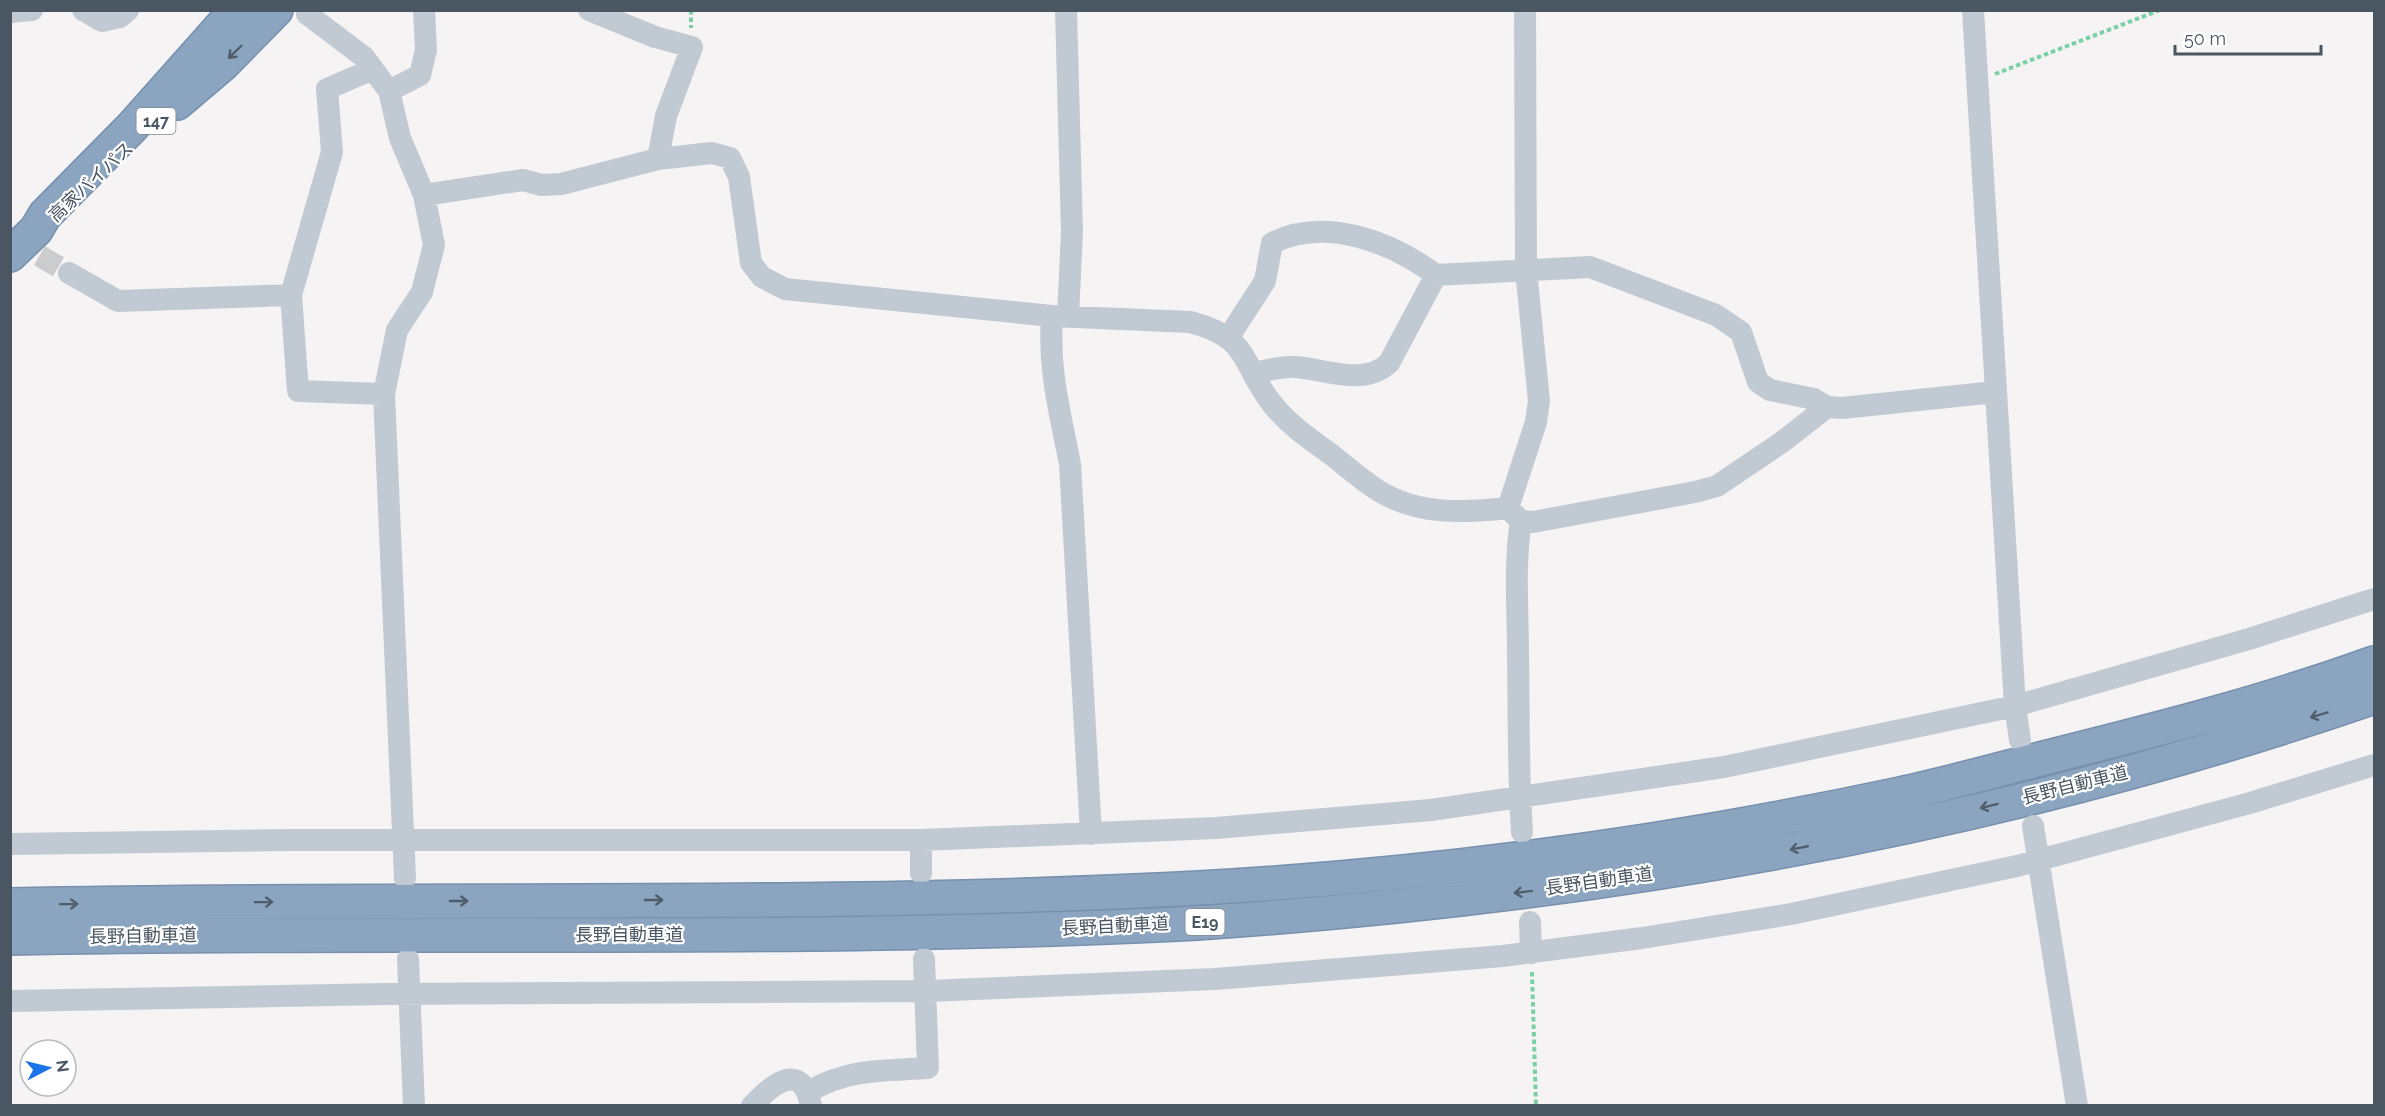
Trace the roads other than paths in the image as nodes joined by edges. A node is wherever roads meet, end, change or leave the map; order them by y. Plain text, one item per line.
1 (32, 10) edge
2 (83, 10) edge
3 (128, 10) edge
4 (236, 10) edge
5 (424, 10) edge
6 (589, 10) edge
7 (1066, 10) edge
8 (1525, 10) edge
9 (1973, 10) edge
10 (10, 12) edge
11 (292, 12) edge
12 (373, 69) junction
13 (389, 91) junction
14 (658, 159) junction
15 (424, 195) junction
16 (36, 230) junction
17 (10, 255) edge
18 (1526, 270) junction
19 (69, 273) tunnel mouth
20 (1436, 275) junction
21 (291, 295) junction
22 (1060, 316) junction
23 (1228, 338) junction
24 (1254, 373) junction
25 (1995, 392) junction
26 (384, 394) junction
27 (1827, 406) junction
28 (1515, 514) junction
29 (2374, 599) edge
30 (2374, 663) edge
31 (2374, 697) edge
32 (2015, 706) junction
33 (2020, 740) dead end
34 (2374, 765) edge
35 (1520, 798) junction
36 (2033, 826) dead end
37 (1522, 832) dead end
38 (1091, 834) junction
39 (921, 840) junction
40 (404, 842) junction
41 (10, 844) edge
42 (2039, 860) junction
43 (921, 873) dead end
44 (405, 878) dead end
45 (10, 905) edge
46 (1530, 922) dead end
47 (10, 938) edge
48 (1531, 953) junction
49 (408, 959) dead end
50 (924, 959) dead end
51 (927, 991) junction
52 (410, 995) junction
53 (10, 1001) edge
54 (810, 1099) edge
55 (414, 1106) edge
56 (752, 1106) edge
57 (2077, 1106) edge

1 - 10 street
2 - 3 street
4 - 16 highway, 高家バイパス / 147
5 - 13 street
6 - 14 street
7 - 22 street
8 - 18 street
9 - 25 street
11 - 12 street
11 -> 16 highway, 高家バイパス / 147
12 - 13 street
12 - 21 street
13 - 15 street
14 - 15 street
14 - 22 street
15 - 26 street
16 - 17 highway, 高家バイパス / 147
18 - 20 street
18 - 27 street
18 - 28 street
19 - 21 street
20 - 23 street
20 - 24 street
21 - 26 street
22 - 23 street
22 - 38 street
23 - 24 street
24 - 28 street
25 - 27 street
25 - 32 street
26 - 40 street
27 - 28 street
28 - 35 street
29 - 32 street
45 -> 30 highway, 長野自動車道 / E19
31 -> 47 highway, 長野自動車道 / E19
32 - 33 street
32 - 35 street
34 - 42 street
35 - 37 street
35 - 38 street
36 - 42 street
38 - 39 street
39 - 40 street
39 - 43 street
40 - 41 street
40 - 44 street
42 - 48 street
42 - 57 street
46 - 48 street
48 - 51 street
49 - 52 street
50 - 51 street
51 - 52 street
51 - 54 street
52 - 53 street
52 - 55 street
54 - 56 street

